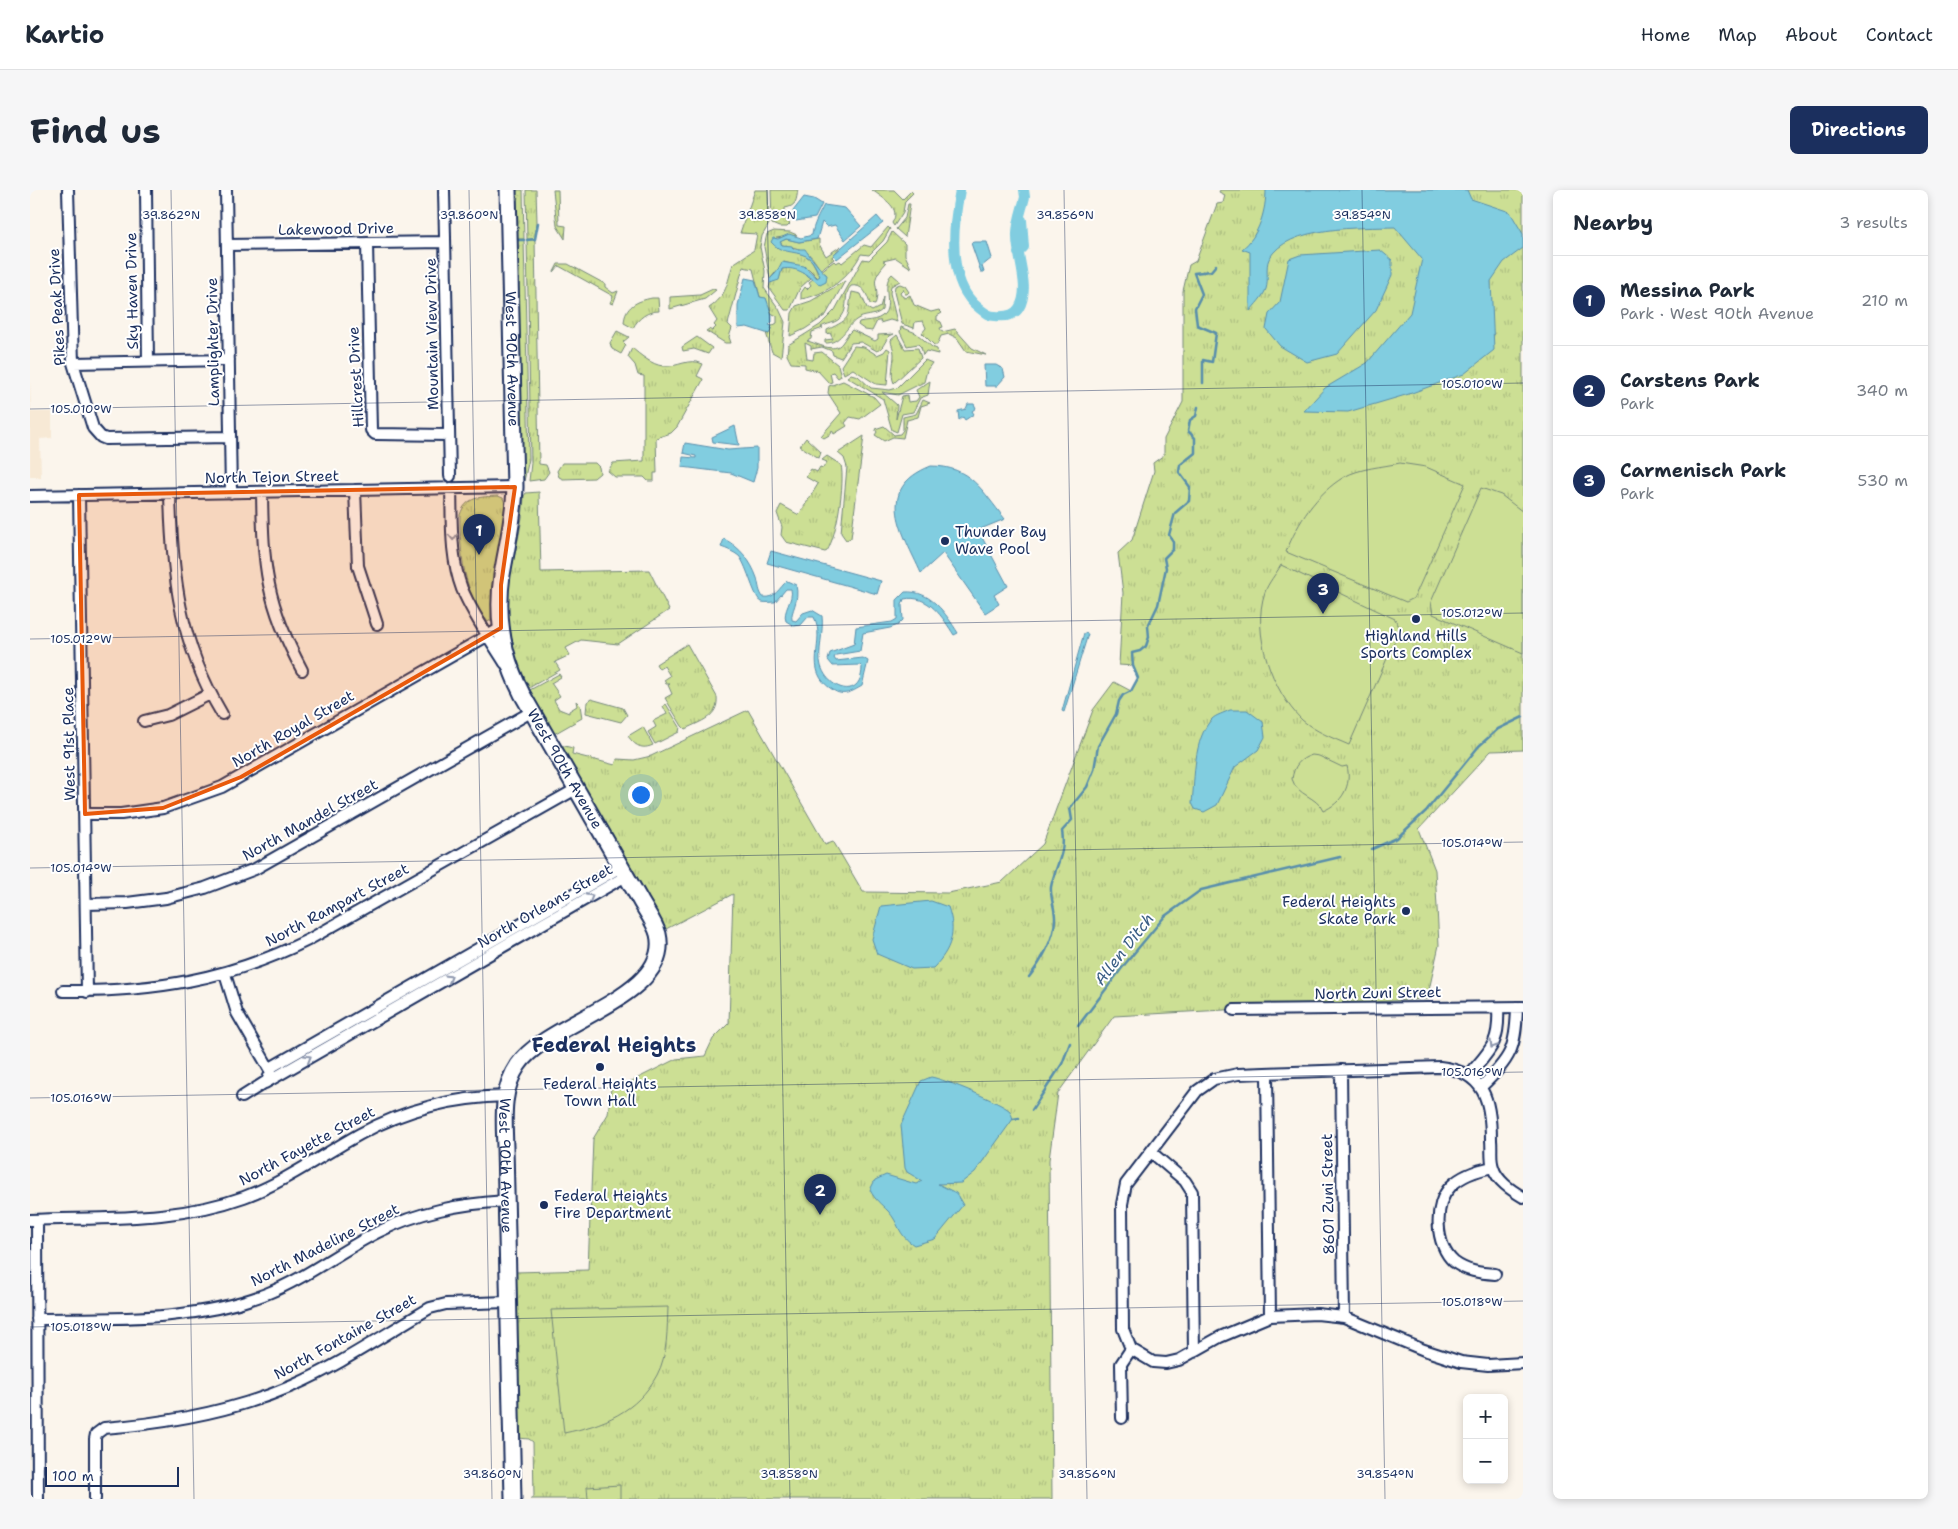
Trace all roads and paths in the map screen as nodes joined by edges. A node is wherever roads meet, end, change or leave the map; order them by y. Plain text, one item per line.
1 (68, 190) edge
2 (146, 190) edge
3 (226, 190) edge
4 (444, 190) edge
5 (508, 190) edge
6 (445, 242) junction
7 (368, 243) junction
8 (227, 245) junction
9 (229, 360) junction
10 (148, 361) junction
11 (73, 363) junction
12 (449, 435) junction
13 (230, 437) junction
14 (450, 476) dead end
15 (515, 487) junction
16 (451, 488) junction
17 (355, 490) junction
18 (231, 492) junction
19 (262, 492) junction
20 (170, 494) junction
21 (79, 495) junction
22 (30, 496) edge
23 (377, 624) dead end
24 (494, 631) junction
25 (302, 670) dead end
26 (210, 694) junction
27 (531, 712) junction
28 (222, 714) dead end
29 (144, 721) dead end
30 (576, 789) junction
31 (85, 814) junction
32 (624, 872) junction
33 (86, 904) junction
34 (474, 951) junction
35 (479, 961) junction
36 (225, 974) junction
37 (63, 991) dead end
38 (87, 992) junction
39 (376, 1007) junction
40 (1520, 1007) edge
41 (1498, 1008) junction
42 (1234, 1010) dead end
43 (381, 1017) junction
44 (270, 1068) junction
45 (1341, 1070) junction
46 (1267, 1074) junction
47 (1469, 1075) junction
48 (265, 1083) junction
49 (1481, 1086) junction
50 (506, 1096) junction
51 (242, 1097) dead end
52 (1151, 1152) junction
53 (1493, 1167) junction
54 (1523, 1197) edge
55 (506, 1201) junction
56 (34, 1220) edge
57 (1495, 1274) dead end
58 (508, 1302) junction
59 (1270, 1316) junction
60 (1344, 1317) junction
61 (37, 1318) junction
62 (1131, 1350) junction
63 (1194, 1352) junction
64 (1523, 1363) edge
65 (1122, 1418) dead end
66 (38, 1499) edge
67 (95, 1499) edge
68 (513, 1499) edge

1 - 11 street, Pikes Peak Drive
2 - 10 street, Sky Haven Drive
3 - 8 street, Lamplighter Drive
4 - 6 street, Mountain View Drive
5 - 15 street, West 90th Avenue
6 - 7 street, Lakewood Drive
6 - 12 street, Mountain View Drive
7 - 8 street, Lakewood Drive
7 - 12 street, Hillcrest Drive
8 - 9 street, Lamplighter Drive
9 - 10 street
9 - 13 street, Lamplighter Drive
10 - 11 street
11 - 13 street, Pikes Peak Drive
12 - 14 street, Mountain View Drive
13 - 18 street, Lamplighter Drive
15 - 16 street, North Tejon Street
15 - 24 street, West 90th Avenue
16 - 17 street, North Tejon Street
16 -> 24 street, West 90th Avenue
17 - 19 street, North Tejon Street
17 - 23 street
18 - 19 street, North Tejon Street
18 - 20 street, North Tejon Street
19 - 25 street
20 - 21 street, North Tejon Street
20 - 26 street
21 - 22 street, North Tejon Street
21 - 31 street, West 91st Place
24 - 27 street, West 90th Avenue
24 - 31 street, North Royal Street
26 - 28 street
26 - 29 street
27 - 30 street, West 90th Avenue
27 - 33 street, North Mandel Street
30 - 32 street, West 90th Avenue
30 - 36 street, North Rampart Street
31 - 33 street, West 91st Place
32 - 34 street, North Orleans Street
35 -> 32 street, North Orleans Street
32 - 50 street, West 90th Avenue
33 - 38 street, West 91st Place
34 - 35 street, North Orleans Street
34 - 39 street, North Orleans Street
43 -> 35 street, North Orleans Street
36 - 38 street, North Rampart Street
36 - 44 street
37 - 38 street, North Rampart Street
39 - 43 street
39 - 44 street, North Orleans Street
40 - 41 street, North Zuni Street
40 - 49 street
41 - 42 street, North Zuni Street
41 -> 47 street
48 -> 43 street, North Orleans Street
44 - 48 street
45 - 46 street
45 - 47 street
45 - 60 street, 8601 Zuni Street
46 - 52 street
46 - 59 street
47 - 49 street
48 - 51 street, North Orleans Street
49 - 53 street
50 - 55 street, West 90th Avenue
50 - 56 street, North Fayette Street
52 - 62 street
52 - 63 street
53 - 54 street
53 - 57 street
55 - 58 street, West 90th Avenue
55 - 61 street, North Madeline Street
56 - 61 street
58 - 67 street, North Fontaine Street
58 - 68 street, West 90th Avenue
59 - 60 street
59 - 63 street
60 - 64 street
61 - 66 street
62 - 63 street
62 - 65 street

